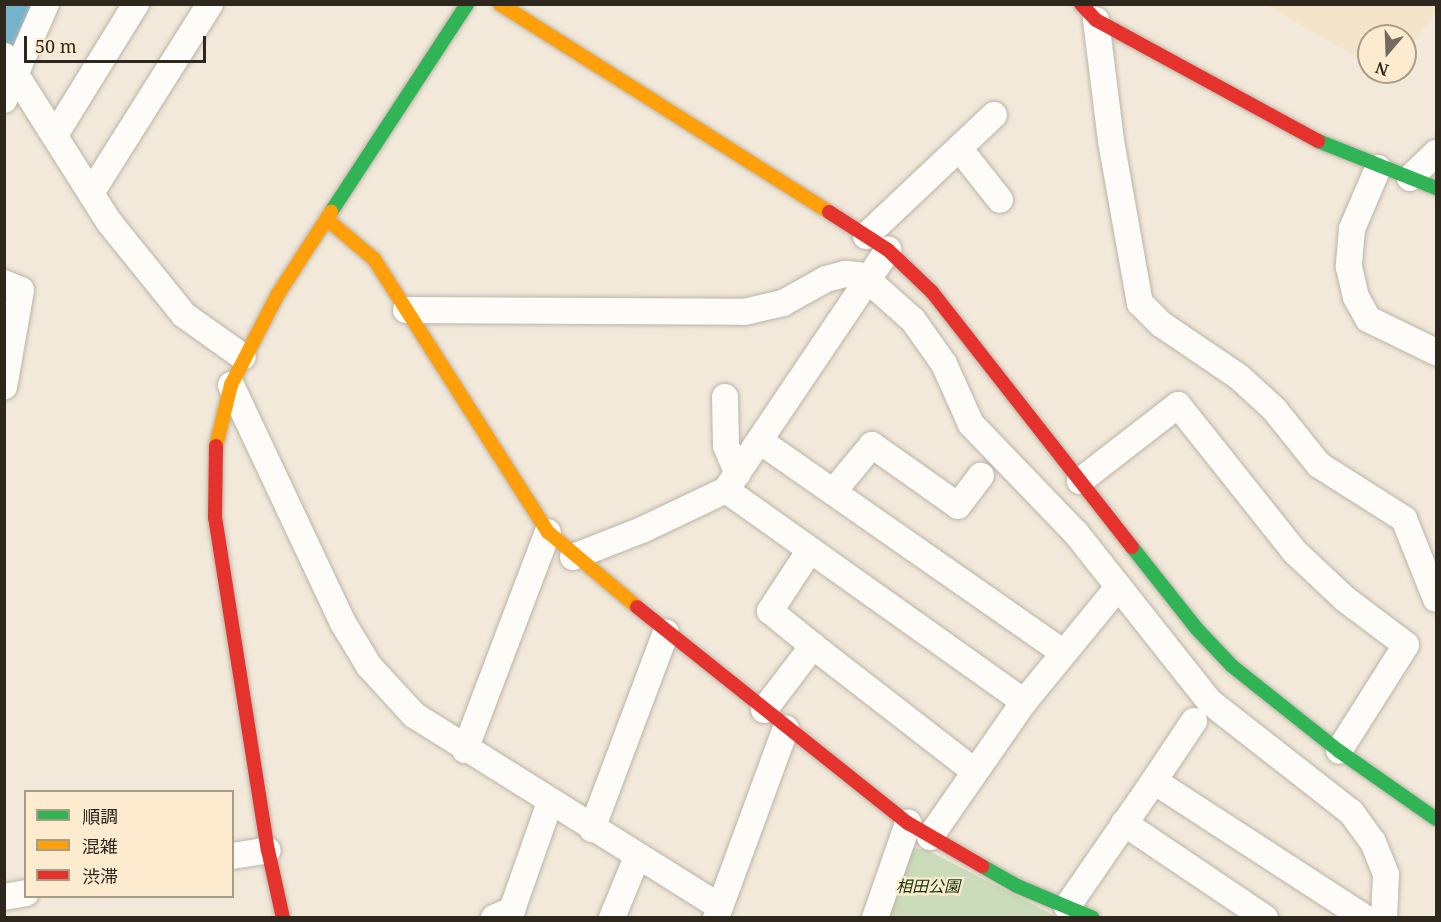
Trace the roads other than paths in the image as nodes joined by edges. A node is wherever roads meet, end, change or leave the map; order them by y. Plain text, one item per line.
1 (46, 4) edge
2 (136, 4) edge
3 (210, 4) edge
4 (467, 4) edge
5 (500, 4) edge
6 (1089, 12) edge
7 (11, 65) edge
8 (4, 100) edge
9 (994, 115) dead end
10 (55, 135) junction
11 (959, 148) junction
12 (1437, 153) edge
13 (1378, 168) junction
14 (1410, 178) junction
15 (1437, 188) edge
16 (91, 193) junction
17 (1000, 200) dead end
18 (329, 220) junction
19 (866, 236) junction
20 (888, 250) junction
21 (870, 282) junction
22 (4, 284) edge
23 (406, 310) junction
24 (1437, 352) edge
25 (243, 357) junction
26 (231, 385) junction
27 (4, 387) edge
28 (725, 397) dead end
29 (760, 441) junction
30 (981, 476) dead end
31 (1080, 481) junction
32 (732, 482) junction
33 (833, 492) junction
34 (548, 532) junction
35 (810, 550) junction
36 (573, 557) junction
37 (1118, 587) junction
38 (1437, 599) edge
39 (666, 632) junction
40 (813, 646) junction
41 (1063, 652) junction
42 (1024, 702) junction
43 (764, 710) junction
44 (1194, 722) dead end
45 (786, 728) junction
46 (465, 750) junction
47 (1339, 751) junction
48 (974, 771) junction
49 (1155, 781) junction
50 (550, 802) junction
51 (1437, 819) edge
52 (908, 823) junction
53 (1124, 823) junction
54 (592, 829) junction
55 (930, 837) junction
56 (268, 850) junction
57 (234, 856) edge
58 (637, 856) junction
59 (24, 893) edge
60 (4, 897) edge
61 (1067, 907) junction
62 (718, 912) edge
63 (283, 918) edge
64 (494, 918) edge
65 (612, 918) edge
66 (875, 918) edge
67 (1093, 918) edge
68 (1265, 918) edge
69 (1365, 918) edge
70 (1384, 918) edge

1 - 7 street
2 - 10 street
3 - 16 street
4 - 18 street
5 - 19 street
6 - 13 street
6 - 38 street
7 - 8 street
7 - 10 street
9 - 11 street
10 - 16 street
11 - 17 street
11 - 19 street
12 - 14 street
13 - 14 street
13 - 24 street
14 - 15 street
16 - 25 street
18 - 23 street
18 - 25 street
19 - 20 street
20 - 21 street
20 - 31 street
21 - 23 street
21 - 29 street
21 - 37 street
22 - 27 street
23 - 34 street
25 - 26 street
26 - 46 street
26 - 56 street
28 - 32 street
29 - 32 street
29 - 33 street
30 - 33 street
31 - 47 street
31 - 47 street
32 - 35 street
32 - 36 street
33 - 41 street
34 - 36 street
34 - 46 street
35 - 40 street
35 - 42 street
36 - 39 street
37 - 41 street
37 - 70 street
39 - 43 street
39 - 54 street
40 - 43 street
40 - 48 street
41 - 42 street
42 - 48 street
43 - 45 street
44 - 49 street
45 - 52 street
45 - 62 street
46 - 50 street
47 - 51 street
48 - 55 street
49 - 53 street
49 - 69 street
50 - 54 street
50 - 64 street
52 - 55 street
52 - 66 street
53 - 61 street
53 - 68 street
54 - 58 street
55 - 61 street
56 - 57 street
56 - 63 street
58 - 62 street
58 - 65 street
59 - 60 street
61 - 67 street

